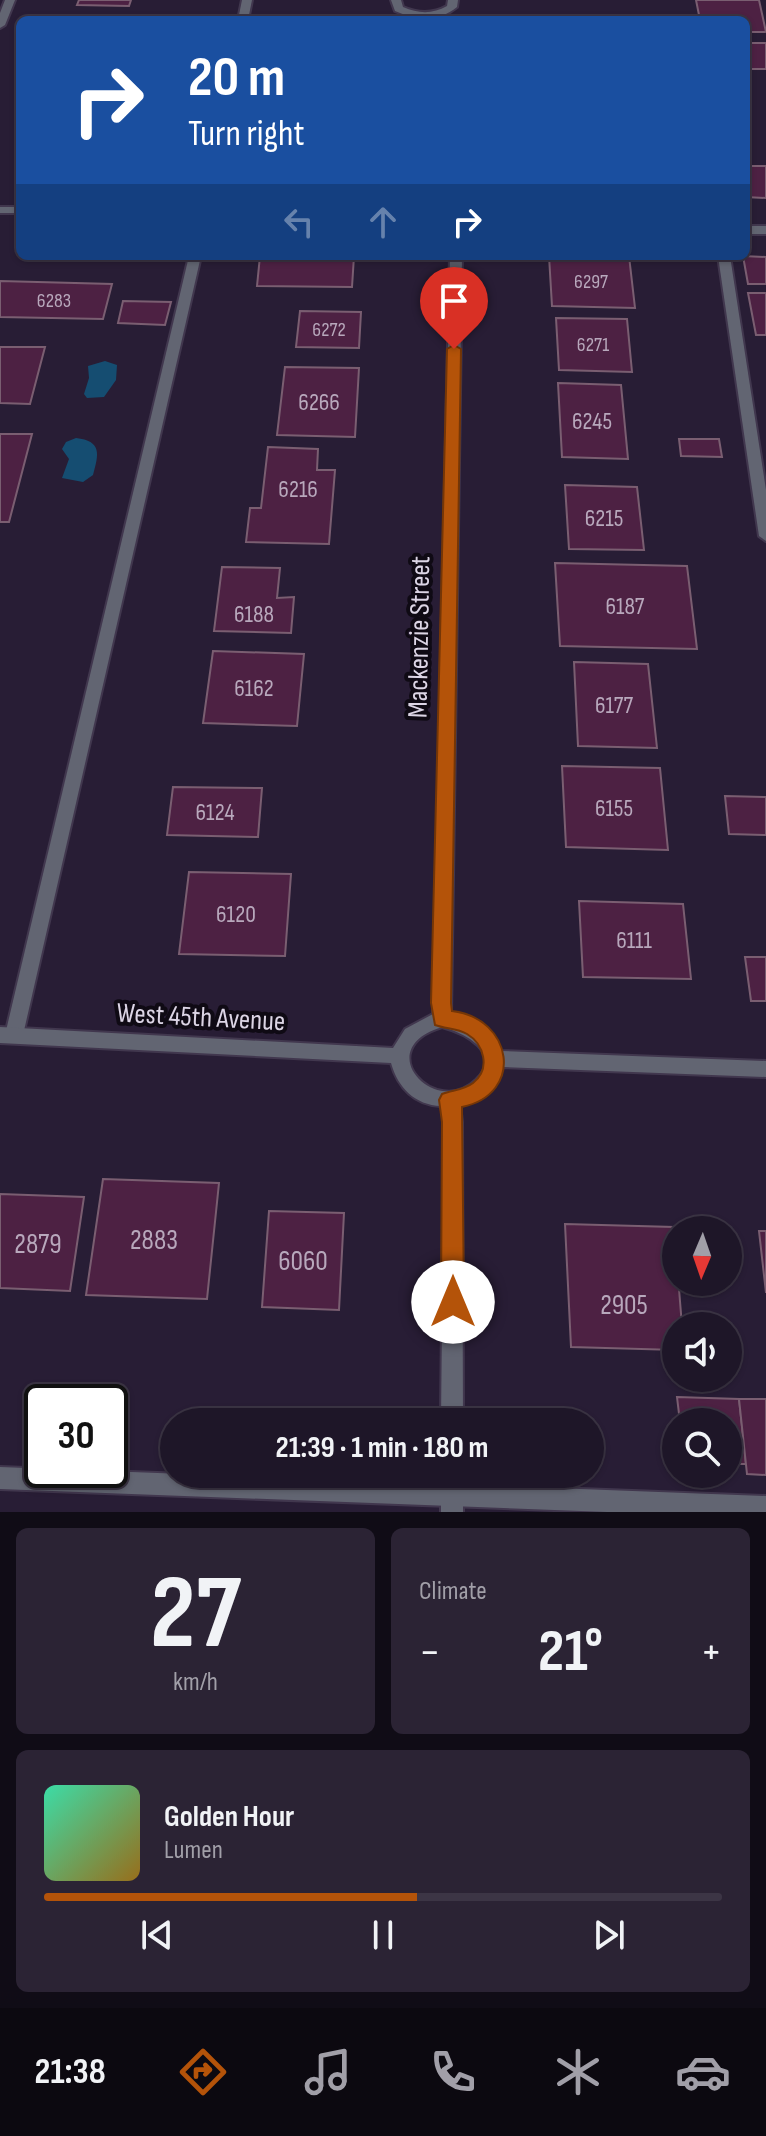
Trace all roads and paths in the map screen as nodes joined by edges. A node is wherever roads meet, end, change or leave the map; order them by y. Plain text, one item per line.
1 (10, 0) edge
2 (396, 0) edge
3 (453, 0) edge
4 (0, 25) edge
5 (194, 260) edge
6 (456, 260) edge
7 (725, 260) edge
8 (766, 536) edge
9 (442, 1019) junction
10 (7, 1035) edge
11 (399, 1056) junction
12 (495, 1059) junction
13 (766, 1069) edge
14 (450, 1100) junction
15 (452, 1408) edge
16 (0, 1478) edge
17 (452, 1494) edge
18 (766, 1507) edge

1 - 4 street
2 - 3 street
5 - 10 street
6 - 9 street, Mackenzie Street
7 - 8 street
9 - 11 street
9 - 12 street
10 - 11 street, West 45th Avenue
11 - 14 street
12 - 13 street
12 - 14 street
14 - 15 street
16 - 17 street
17 - 18 street

